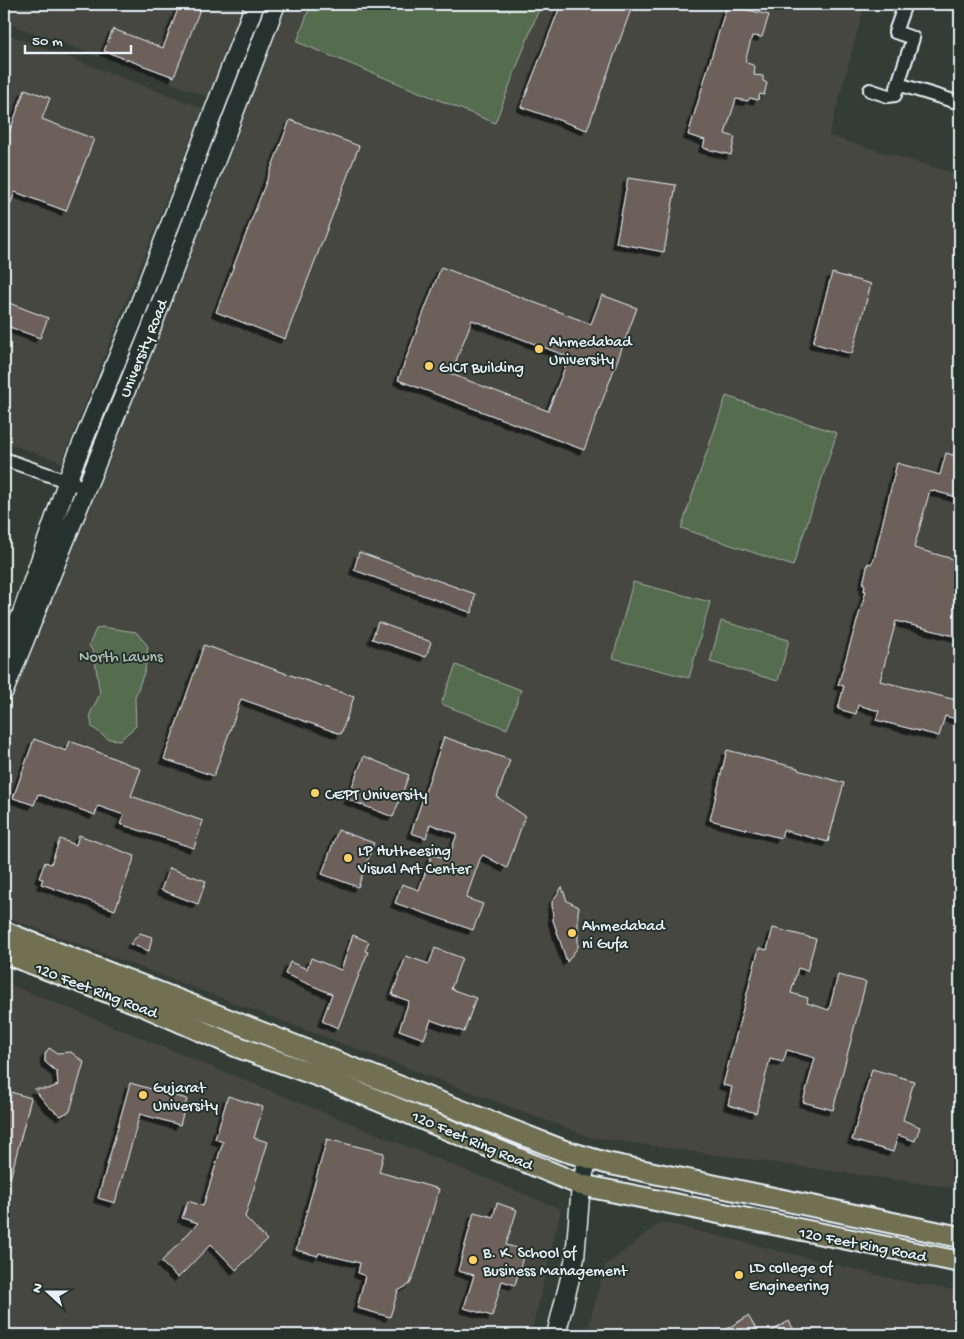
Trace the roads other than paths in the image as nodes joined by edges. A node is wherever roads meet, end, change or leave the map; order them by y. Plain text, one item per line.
1 (255, 4) edge
2 (276, 4) edge
3 (904, 4) edge
4 (898, 84) junction
5 (870, 90) dead end
6 (960, 103) edge
7 (4, 459) edge
8 (67, 482) junction
9 (86, 488) junction
10 (4, 656) edge
11 (4, 691) edge
12 (4, 932) edge
13 (4, 953) edge
14 (588, 1158) junction
15 (581, 1185) junction
16 (960, 1237) edge
17 (960, 1262) edge
18 (556, 1335) edge

1 - 8 street, University Road
2 - 9 street, University Road
3 - 4 street
4 - 5 street
4 - 6 street
7 - 8 street
8 - 9 street
8 - 10 street, University Road
9 - 11 street, University Road
12 - 14 main road, 120 Feet Ring Road
13 - 15 main road, 120 Feet Ring Road
14 - 15 street
14 - 16 main road, 120 Feet Ring Road
15 - 17 main road, 120 Feet Ring Road
15 - 18 street

